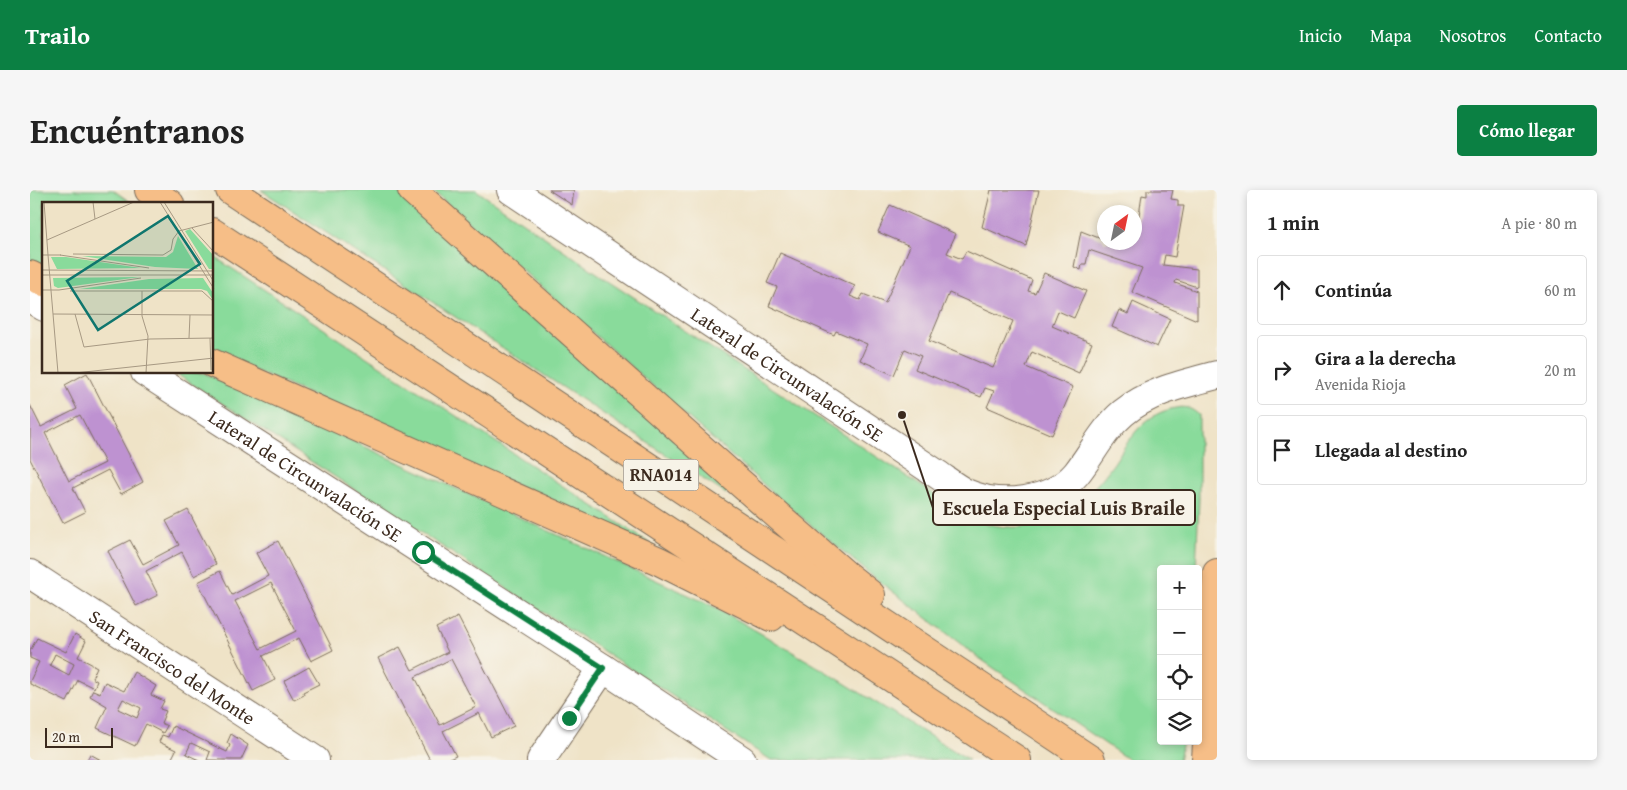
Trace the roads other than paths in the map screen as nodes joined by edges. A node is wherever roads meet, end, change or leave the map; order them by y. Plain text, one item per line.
1 (149, 190) edge
2 (230, 190) edge
3 (412, 190) edge
4 (511, 190) edge
5 (167, 202) edge
6 (214, 233) edge
7 (30, 275) edge
8 (42, 281) edge
9 (30, 298) edge
10 (42, 306) edge
11 (214, 364) edge
12 (148, 374) edge
13 (1217, 375) edge
14 (30, 574) edge
15 (1217, 574) edge
16 (603, 668) junction
17 (887, 675) junction
18 (1206, 750) edge
19 (1088, 758) edge
20 (315, 760) edge
21 (541, 760) edge
22 (742, 760) edge
23 (1017, 760) edge

1 - 5 main road
2 - 19 main road, RNA014
3 - 19 main road
4 - 13 street, Lateral de Circunvalación SE
6 - 17 main road, RNA014
7 - 8 main road
9 - 10 street
11 - 17 main road
12 - 16 street, Lateral de Circunvalación SE
14 - 20 street, San Francisco del Monte
15 - 18 main road
16 - 21 street
16 - 22 street, Lateral de Circunvalación SE
17 - 23 main road, RNA014

